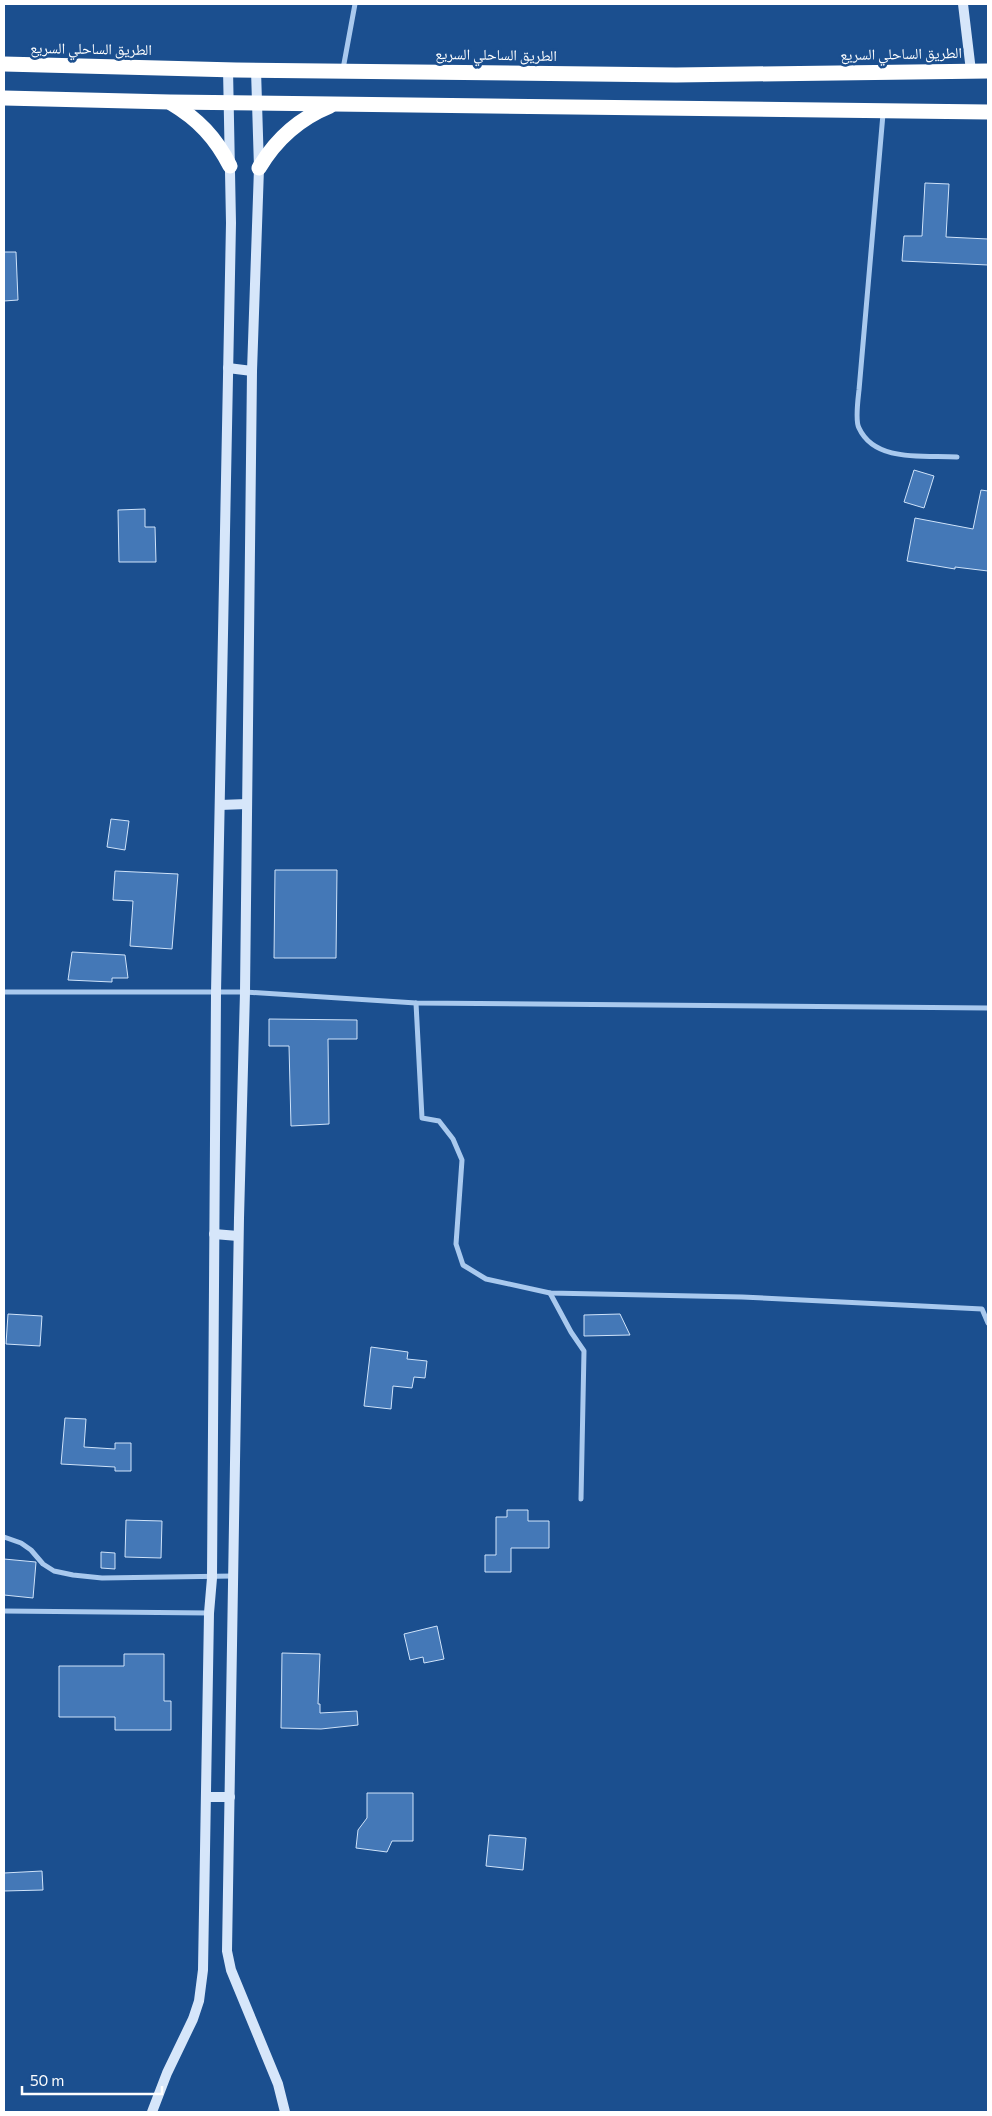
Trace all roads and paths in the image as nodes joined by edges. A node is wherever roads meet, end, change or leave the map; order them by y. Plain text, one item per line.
1 (355, 4) edge
2 (963, 4) edge
3 (4, 64) edge
4 (228, 69) junction
5 (256, 70) junction
6 (343, 70) junction
7 (971, 71) junction
8 (988, 72) edge
9 (4, 98) edge
10 (170, 102) junction
11 (229, 103) junction
12 (257, 103) junction
13 (334, 104) junction
14 (883, 110) junction
15 (988, 112) edge
16 (230, 166) junction
17 (259, 168) junction
18 (228, 368) junction
19 (252, 371) junction
20 (957, 457) dead end
21 (247, 804) junction
22 (220, 805) junction
23 (4, 992) edge
24 (245, 992) junction
25 (216, 993) junction
26 (416, 1003) junction
27 (988, 1008) edge
28 (214, 1234) junction
29 (238, 1236) junction
30 (550, 1293) junction
31 (988, 1323) edge
32 (581, 1499) dead end
33 (4, 1537) edge
34 (233, 1576) junction
35 (212, 1578) junction
36 (4, 1612) edge
37 (209, 1613) junction
38 (207, 1797) junction
39 (230, 1797) junction
40 (152, 2112) edge
41 (285, 2112) edge

1 - 6 street
2 - 7 street
3 - 4 highway, الطريق الساحلي السريع
4 - 5 highway, الطريق الساحلي السريع
4 - 11 street
5 - 6 highway, الطريق الساحلي السريع
5 - 12 street
6 - 7 highway, الطريق الساحلي السريع
7 - 8 highway, الطريق الساحلي السريع
9 - 10 highway
10 - 11 highway
10 - 16 highway
11 - 12 highway
11 - 16 street
12 - 13 highway
12 - 17 street
13 - 14 highway
13 - 17 highway
14 - 15 highway
14 - 20 street
16 - 18 street
17 - 19 street
18 - 19 street
18 - 22 street
19 - 21 street
21 - 22 street
21 - 24 street
22 - 25 street
23 - 25 street
24 - 25 street
24 - 26 street
24 - 29 street
25 - 28 street
26 - 27 street
26 - 30 street
28 - 29 street
28 - 35 street
29 - 34 street
30 - 31 street
30 - 32 street
33 - 35 street
34 - 35 street
34 - 39 street
35 - 37 street
36 - 37 street
37 - 38 street
38 - 39 street
38 - 40 street
39 - 41 street

